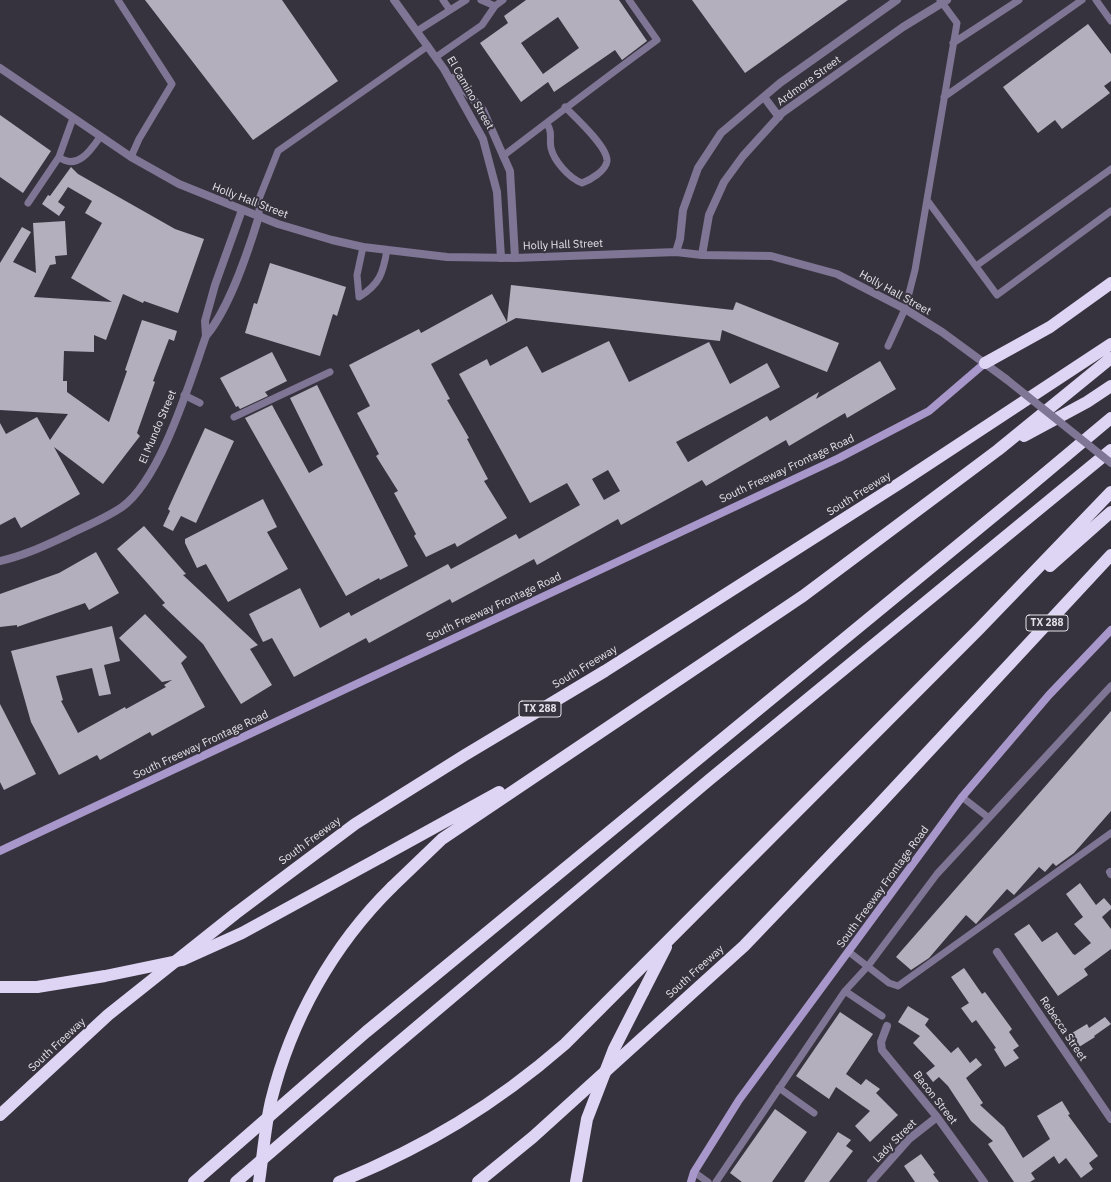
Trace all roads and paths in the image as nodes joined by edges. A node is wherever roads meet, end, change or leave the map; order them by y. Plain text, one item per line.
1 (118, 0) edge
2 (394, 0) edge
3 (443, 0) edge
4 (466, 0) edge
5 (481, 0) edge
6 (503, 0) edge
7 (629, 0) edge
8 (1019, 0) edge
9 (1082, 0) edge
10 (1096, 0) edge
11 (893, 1) edge
12 (943, 1) edge
13 (495, 6) junction
14 (450, 10) junction
15 (1111, 21) edge
16 (417, 31) junction
17 (953, 43) junction
18 (428, 46) junction
19 (436, 57) junction
20 (0, 68) edge
21 (444, 69) junction
22 (764, 97) junction
23 (944, 97) junction
24 (565, 107) junction
25 (779, 117) junction
26 (73, 118) junction
27 (548, 124) junction
28 (100, 137) junction
29 (503, 156) junction
30 (59, 157) junction
31 (131, 157) junction
32 (1111, 169) edge
33 (927, 200) junction
34 (28, 203) dead end
35 (242, 210) junction
36 (1111, 211) edge
37 (259, 216) junction
38 (363, 247) junction
39 (387, 250) junction
40 (676, 252) junction
41 (702, 255) junction
42 (501, 258) junction
43 (515, 258) junction
44 (976, 266) junction
45 (1111, 284) edge
46 (905, 308) junction
47 (206, 336) junction
48 (1111, 344) edge
49 (888, 346) dead end
50 (1111, 358) edge
51 (985, 363) junction
52 (330, 372) dead end
53 (1111, 386) edge
54 (184, 395) junction
55 (200, 403) dead end
56 (234, 416) dead end
57 (1111, 418) edge
58 (998, 450) junction
59 (1111, 450) edge
60 (1111, 463) edge
61 (1111, 492) edge
62 (1111, 512) edge
63 (1111, 555) edge
64 (0, 561) edge
65 (979, 629) junction
66 (1111, 630) edge
67 (1111, 686) edge
68 (564, 755) junction
69 (962, 797) junction
70 (989, 818) junction
71 (1111, 833) edge
72 (0, 851) edge
73 (670, 939) junction
74 (849, 952) junction
75 (997, 952) dead end
76 (868, 966) junction
77 (0, 987) edge
78 (845, 991) junction
79 (882, 1016) dead end
80 (887, 1026) dead end
81 (779, 1088) junction
82 (814, 1113) dead end
83 (0, 1115) edge
84 (937, 1117) junction
85 (1111, 1119) edge
86 (694, 1172) junction
87 (194, 1182) edge
88 (236, 1182) edge
89 (259, 1182) edge
90 (339, 1182) edge
91 (478, 1182) edge
92 (576, 1182) edge
93 (691, 1182) edge
94 (708, 1182) edge
95 (716, 1182) edge
96 (871, 1182) edge
97 (984, 1182) edge

1 - 31 lane
2 - 16 street, El Camino Street
3 - 14 lane
4 - 14 lane
5 - 13 lane
6 - 13 lane
7 - 24 lane
8 - 17 lane
9 - 23 lane
10 - 15 lane
11 - 22 street, Ardmore Street
12 - 17 lane
12 - 25 street, Ardmore Street
13 - 19 lane
14 - 16 lane
16 - 18 street, El Camino Street
17 - 23 lane
18 - 19 street, El Camino Street
18 - 37 lane
19 - 21 street, El Camino Street
20 - 26 street, Holly Hall Street
21 - 29 street
21 - 42 street, El Camino Street
22 - 25 street
22 - 40 street, Ardmore Street
23 - 33 lane
24 - 27 lane
24 - 27 lane
25 - 41 street, Ardmore Street
26 - 28 street, Holly Hall Street
26 - 30 lane
27 - 29 lane
28 - 30 lane
28 - 31 street, Holly Hall Street
29 - 43 street
30 - 34 lane
31 - 35 street, Holly Hall Street
32 - 44 lane
33 - 44 lane
33 - 46 lane
35 - 37 street, Holly Hall Street
35 - 47 street, El Mundo Street
36 - 44 lane
37 - 38 street, Holly Hall Street
37 - 47 street, El Mundo Street
38 - 39 street, Holly Hall Street
38 - 39 lane
39 - 42 street, Holly Hall Street
40 - 41 street, Holly Hall Street
40 - 43 street, Holly Hall Street
41 - 46 street, Holly Hall Street
42 - 43 street, Holly Hall Street
45 - 51 highway
46 - 49 lane
46 - 51 street, Holly Hall Street
47 - 54 street, El Mundo Street
48 - 83 highway, South Freeway / TX 288
50 - 58 highway
51 - 60 street, Holly Hall Street, bridge
51 - 72 main road, South Freeway Frontage Road
52 - 56 lane
53 - 58 highway
54 - 55 lane
54 - 64 street, El Mundo Street
57 - 87 highway
58 - 68 highway
59 - 88 highway
61 - 65 highway
62 - 65 highway
63 - 91 highway, South Freeway / TX 288
65 - 73 highway
66 - 69 main road, South Freeway Frontage Road
67 - 70 lane
68 - 77 highway, bridge
68 - 89 highway, bridge
69 - 70 lane
69 - 74 main road, South Freeway Frontage Road
70 - 76 lane
71 - 76 lane
73 - 90 highway
73 - 92 highway, bridge
74 - 76 lane
74 - 86 main road, South Freeway Frontage Road
75 - 85 street, Rebecca Street
76 - 78 lane
78 - 79 lane
78 - 81 lane
80 - 84 street, Bacon Street
81 - 82 lane
81 - 95 lane
84 - 96 street, Lady Street
84 - 97 street, Bacon Street
86 - 93 main road, South Freeway Frontage Road
86 - 94 lane

